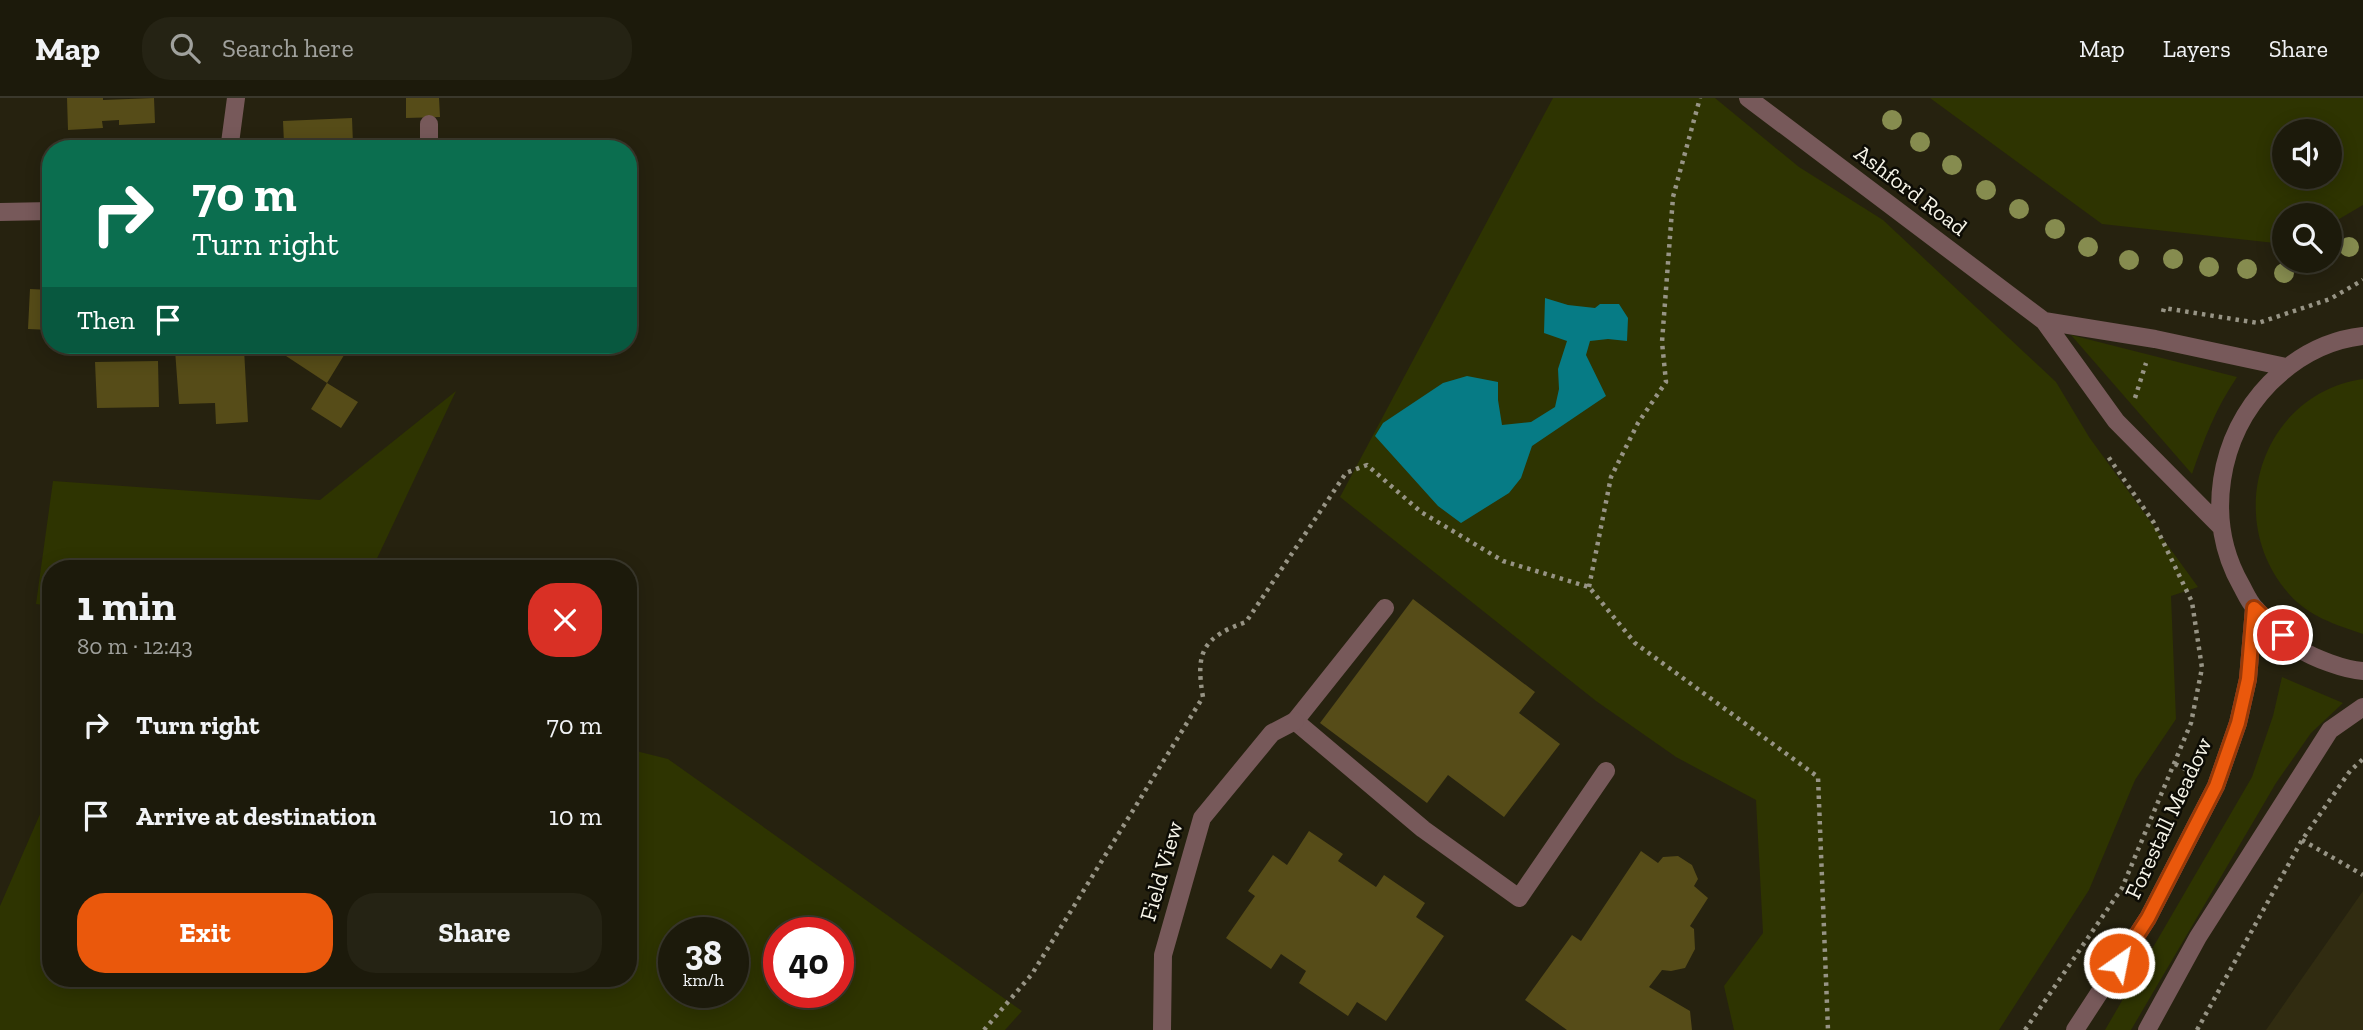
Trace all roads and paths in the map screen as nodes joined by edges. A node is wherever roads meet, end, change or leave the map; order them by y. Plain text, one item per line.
1 (236, 98) edge
2 (1700, 98) edge
3 (1748, 98) edge
4 (429, 124) dead end
5 (231, 140) edge
6 (429, 140) edge
7 (42, 211) edge
8 (0, 212) edge
9 (2363, 280) edge
10 (2045, 321) junction
11 (2358, 334) edge
12 (2155, 339) junction
13 (2286, 367) junction
14 (2116, 421) junction
15 (2220, 526) junction
16 (1589, 587) junction
17 (1385, 608) dead end
18 (2254, 608) junction
19 (2363, 671) edge
20 (2363, 707) edge
21 (1294, 721) junction
22 (2363, 759) edge
23 (1606, 771) dead end
24 (2302, 840) junction
25 (2363, 874) edge
26 (984, 1030) edge
27 (1162, 1030) edge
28 (1828, 1030) edge
29 (2025, 1030) edge
30 (2075, 1030) edge
31 (2147, 1030) edge
32 (2197, 1030) edge

1 - 5 street
2 - 16 path
3 - 10 street, Ashford Road
4 - 6 street
7 - 8 street
9 - 12 path
10 - 12 street, Ashford Road
10 - 14 street, Ashford Road
11 - 13 street
12 - 13 street, Ashford Road
12 - 14 path
13 - 15 street
14 - 15 street, Ashford Road
14 - 29 path
15 - 18 street
16 - 26 path
16 - 28 path
17 - 21 street, Field View
18 - 19 street
18 - 30 street, Forestall Meadow
20 - 31 street
21 - 23 street
21 - 27 street, Field View
22 - 24 path
24 - 25 path
24 - 32 path

